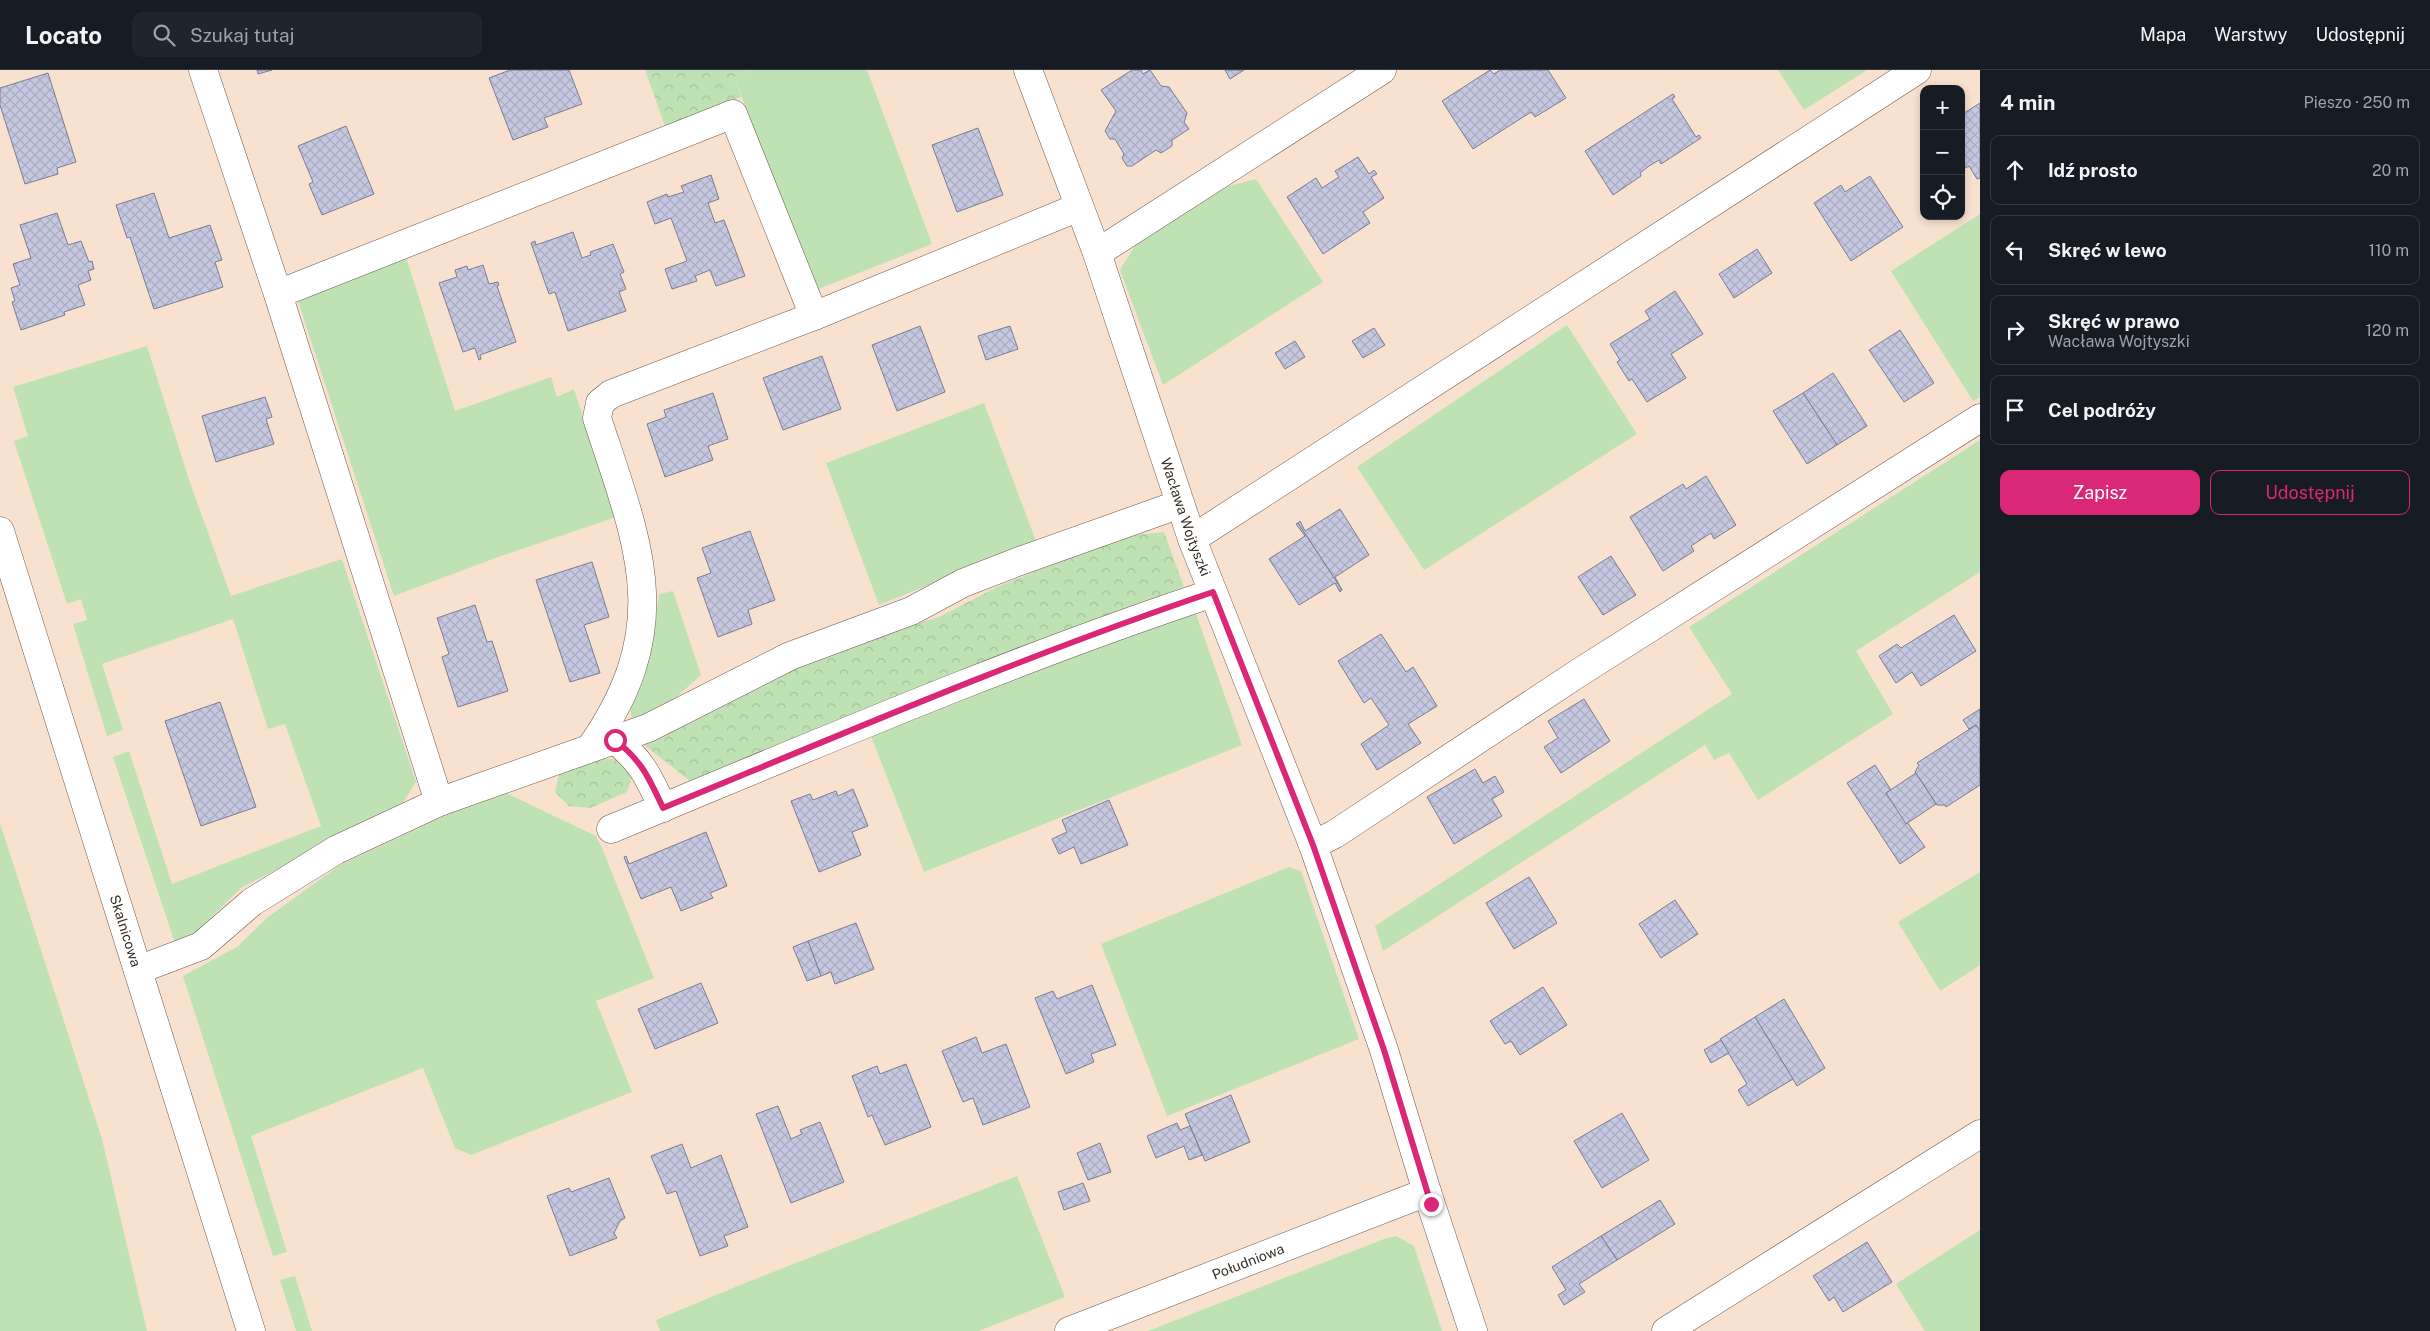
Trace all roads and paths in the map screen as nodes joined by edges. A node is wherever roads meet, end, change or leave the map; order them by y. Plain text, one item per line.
1 (203, 70) edge
2 (1028, 70) edge
3 (1382, 70) edge
4 (1917, 70) edge
5 (1079, 207) junction
6 (1097, 252) junction
7 (278, 294) junction
8 (814, 316) junction
9 (1980, 418) edge
10 (1180, 504) junction
11 (0, 531) edge
12 (1192, 538) junction
13 (1213, 592) junction
14 (603, 743) junction
15 (439, 802) junction
16 (663, 808) junction
17 (610, 829) dead end
18 (1313, 845) junction
19 (138, 970) junction
20 (1980, 1134) edge
21 (1427, 1192) junction
22 (251, 1331) edge
23 (1069, 1331) edge
24 (1473, 1331) edge
25 (1666, 1331) edge

1 - 7 street
2 - 5 street, Wacława Wojtyszki
3 - 6 street
4 - 12 street
5 - 6 street, Wacława Wojtyszki
5 - 8 street
6 - 10 street, Wacława Wojtyszki
7 - 8 street
7 - 15 street
8 - 14 street
9 - 18 street
10 - 12 street, Wacława Wojtyszki
10 - 14 street
11 - 19 street, Skalnicowa
12 - 13 street, Wacława Wojtyszki
13 - 16 street
13 - 18 street, Wacława Wojtyszki
14 - 15 street
14 - 16 street
15 - 19 street
16 - 17 street
18 - 21 street, Wacława Wojtyszki
19 - 22 street, Skalnicowa
20 - 25 street
21 - 23 street, Południowa
21 - 24 street, Wacława Wojtyszki

